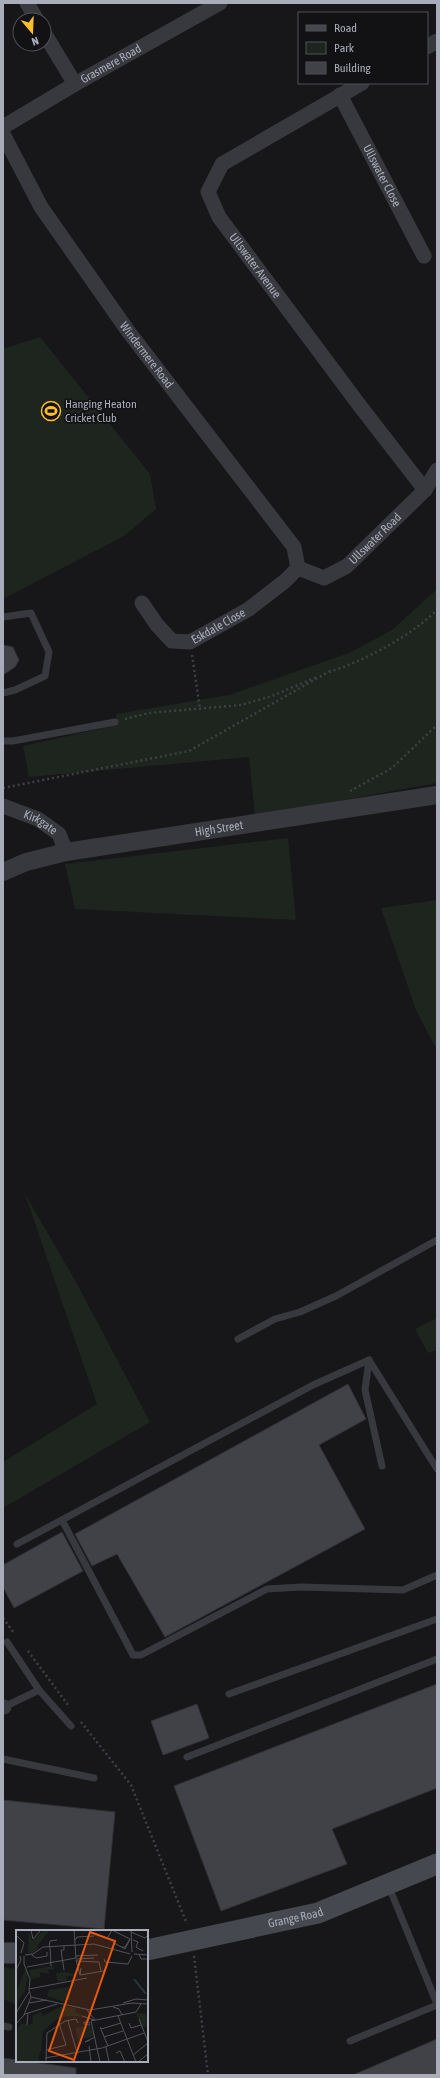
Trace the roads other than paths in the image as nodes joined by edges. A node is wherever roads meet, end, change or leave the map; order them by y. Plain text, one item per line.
1 (27, 3) edge
2 (220, 3) edge
3 (32, 12) edge
4 (437, 41) edge
5 (52, 46) edge
6 (428, 46) edge
7 (75, 84) junction
8 (360, 84) edge
9 (340, 95) junction
10 (3, 127) edge
11 (3, 134) edge
12 (424, 256) dead end
13 (437, 470) edge
14 (425, 490) junction
15 (298, 568) junction
16 (142, 603) dead end
17 (3, 617) edge
18 (3, 693) edge
19 (115, 722) road end
20 (3, 741) edge
21 (437, 795) edge
22 (3, 806) edge
23 (66, 852) junction
24 (3, 872) edge
25 (437, 1240) edge
26 (238, 1339) dead end
27 (369, 1360) junction
28 (382, 1466) dead end
29 (437, 1469) edge
30 (62, 1520) junction
31 (17, 1544) dead end
32 (437, 1575) edge
33 (437, 1619) edge
34 (7, 1642) dead end
35 (437, 1659) edge
36 (39, 1690) junction
37 (228, 1694) dead end
38 (3, 1707) edge
39 (71, 1726) dead end
40 (187, 1758) dead end
41 (3, 1759) edge
42 (94, 1778) dead end
43 (437, 1864) edge
44 (388, 1884) junction
45 (148, 1950) edge
46 (3, 1953) edge
47 (16, 1953) edge
48 (437, 2004) edge
49 (350, 2041) dead end

1 - 3 street
2 - 7 street, Grasmere Road
4 - 6 street
5 - 7 street
7 - 10 street, Grasmere Road
8 - 9 street, Ullswater Avenue
9 - 12 street, Ullswater Close
9 - 14 street, Ullswater Avenue
11 - 15 street, Windermere Road
13 - 14 street, Ullswater Road
14 - 15 street, Ullswater Road
15 - 16 street, Eskdale Close
17 - 18 lane
19 - 20 lane
21 - 23 street, High Street
22 - 23 street, Kirkgate
23 - 24 street, High Street
25 - 26 lane
27 - 28 lane
27 - 29 lane
27 - 30 lane
30 - 31 lane
30 - 32 lane
33 - 37 lane
34 - 36 lane
35 - 40 lane
36 - 38 lane
36 - 39 lane
41 - 42 lane
43 - 44 main road, Grange Road
44 - 45 main road, Grange Road
44 - 48 lane
46 - 47 main road
48 - 49 lane

